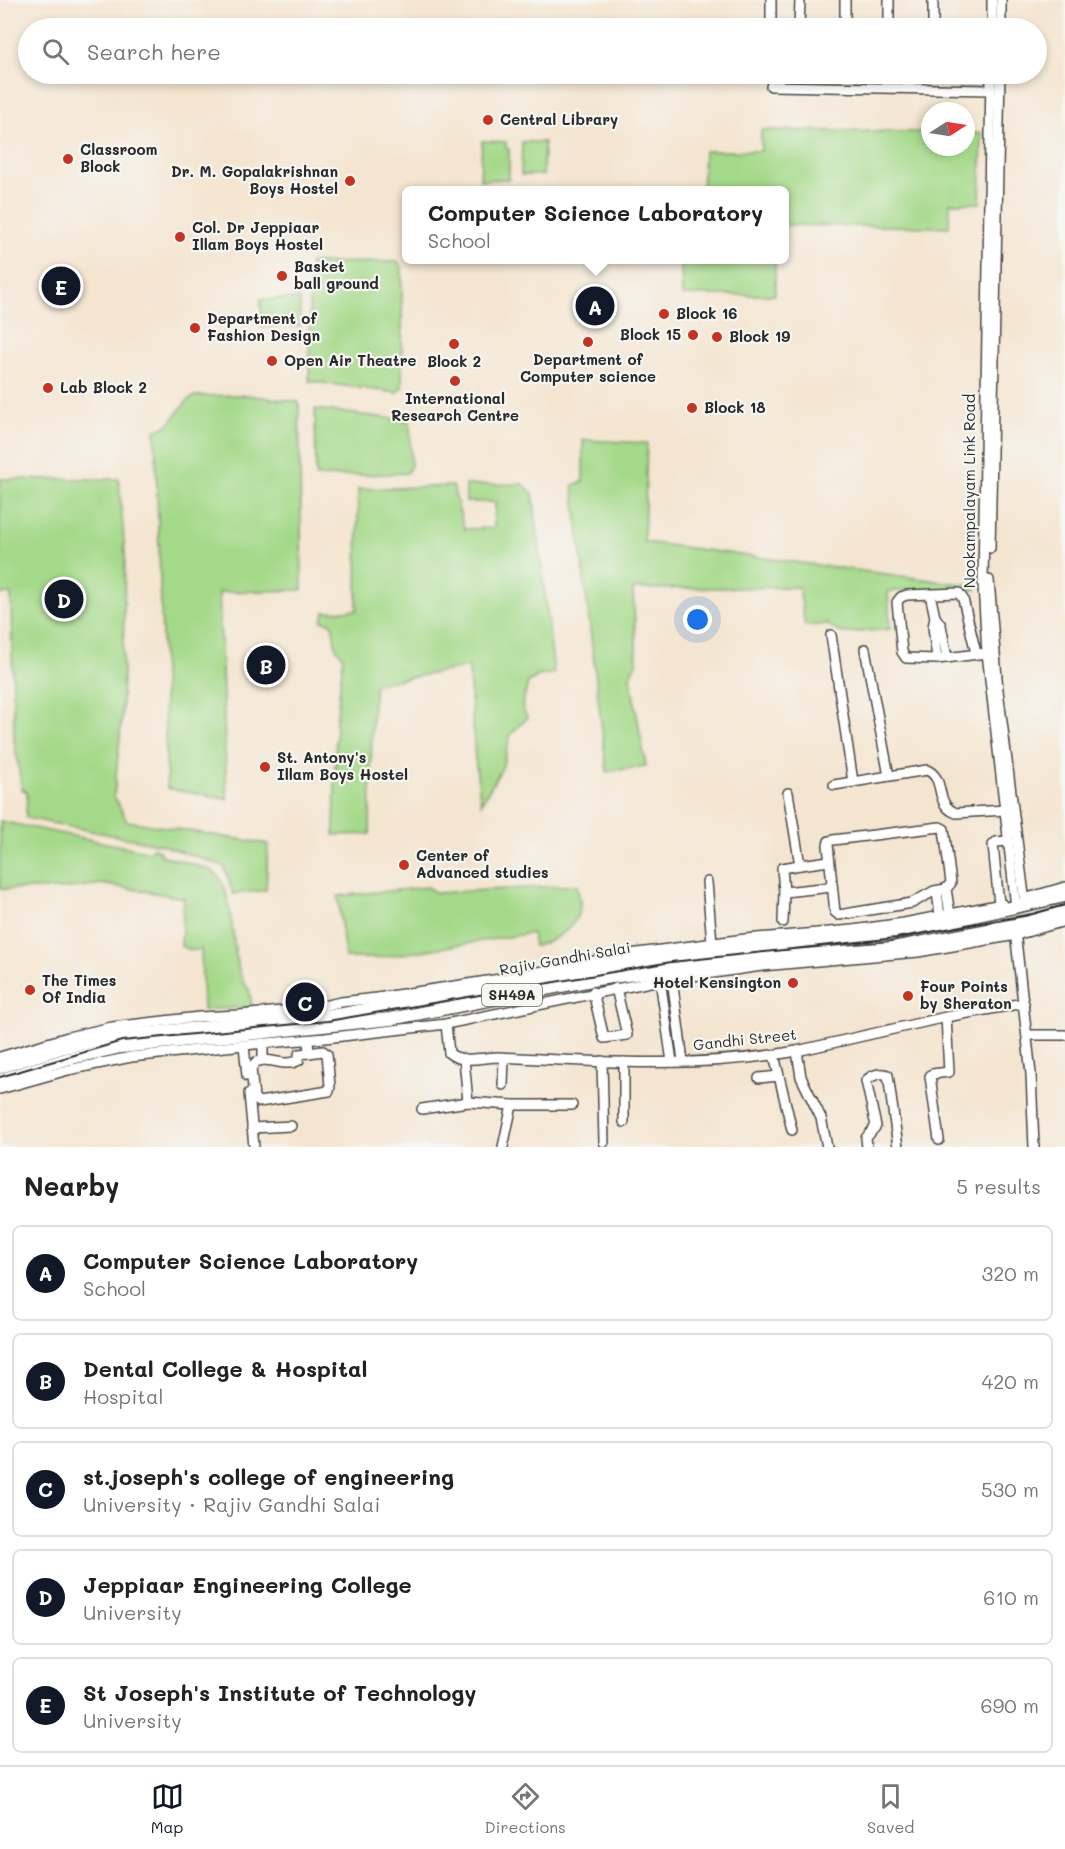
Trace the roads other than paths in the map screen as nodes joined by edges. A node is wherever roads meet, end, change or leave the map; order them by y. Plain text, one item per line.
1 (771, 0) edge
2 (800, 0) edge
3 (845, 0) edge
4 (889, 0) edge
5 (933, 0) edge
6 (992, 0) edge
7 (1001, 0) edge
8 (771, 18) edge
9 (799, 18) edge
10 (845, 18) edge
11 (889, 18) edge
12 (933, 18) edge
13 (992, 18) edge
14 (1001, 18) edge
15 (990, 84) edge
16 (1000, 84) edge
17 (771, 86) dead end
18 (990, 90) junction
19 (930, 594) junction
20 (935, 617) junction
21 (831, 635) dead end
22 (865, 649) dead end
23 (976, 653) junction
24 (987, 653) junction
25 (948, 658) junction
26 (937, 659) junction
27 (889, 776) junction
28 (853, 782) junction
29 (834, 785) dead end
30 (788, 793) dead end
31 (1005, 810) junction
32 (1008, 840) junction
33 (830, 861) junction
34 (800, 865) junction
35 (707, 882) dead end
36 (832, 887) junction
37 (1065, 887) edge
38 (941, 890) junction
39 (784, 892) junction
40 (1065, 896) edge
41 (1020, 903) junction
42 (999, 904) junction
43 (1065, 912) edge
44 (945, 915) junction
45 (1065, 921) edge
46 (783, 922) dead end
47 (1015, 930) junction
48 (712, 943) junction
49 (672, 979) junction
50 (660, 980) junction
51 (616, 988) junction
52 (593, 992) junction
53 (1024, 1003) junction
54 (946, 1017) junction
55 (446, 1024) junction
56 (272, 1026) junction
57 (1027, 1035) junction
58 (1065, 1035) edge
59 (308, 1040) junction
60 (263, 1043) junction
61 (244, 1044) junction
62 (797, 1051) junction
63 (309, 1053) junction
64 (774, 1055) junction
65 (0, 1057) edge
66 (504, 1058) junction
67 (464, 1059) junction
68 (263, 1060) junction
69 (602, 1061) junction
70 (683, 1061) junction
71 (624, 1062) junction
72 (672, 1062) junction
73 (0, 1067) edge
74 (779, 1076) junction
75 (759, 1078) dead end
76 (0, 1080) edge
77 (502, 1085) dead end
78 (0, 1089) edge
79 (468, 1102) junction
80 (512, 1105) junction
81 (572, 1105) dead end
82 (422, 1108) dead end
83 (624, 1122) dead end
84 (895, 1125) junction
85 (291, 1126) dead end
86 (876, 1126) junction
87 (252, 1128) junction
88 (792, 1130) dead end
89 (939, 1140) dead end
90 (604, 1142) dead end
91 (254, 1147) edge
92 (503, 1147) edge
93 (827, 1147) edge
94 (867, 1147) edge
95 (898, 1147) edge
96 (1034, 1147) edge

1 - 8 street
2 - 9 street
3 - 10 street
4 - 11 street
5 - 12 street
6 - 13 street
7 - 14 street
15 - 18 street, Nookampalayam Link Road
16 - 41 street, Nookampalayam Link Road
17 - 18 street
18 - 24 street, Nookampalayam Link Road
19 - 20 street
19 - 23 street
19 - 26 street
20 - 25 street
20 - 26 street
21 - 28 street
22 - 27 street
23 - 24 street
23 - 25 street
24 - 31 street, Nookampalayam Link Road
25 - 26 street
27 - 28 street
27 - 31 street
28 - 29 street
30 - 34 street
31 - 32 street, Nookampalayam Link Road
32 - 41 street, Nookampalayam Link Road
32 - 42 street
33 - 34 street
33 - 36 street
33 - 38 street
34 - 39 street
35 - 48 street
36 - 38 street
36 - 39 street
37 - 41 street
38 - 44 street
39 - 46 street
40 - 41 main road, Rajiv Gandhi Salai / SH49A
41 - 42 street
41 - 56 main road, Rajiv Gandhi Salai / SH49A
42 - 44 street
43 - 47 main road, Rajiv Gandhi Salai / SH49A
44 - 48 street
45 - 47 street
47 - 49 street
47 - 53 street
47 - 56 main road, Rajiv Gandhi Salai / SH49A
48 - 65 street
49 - 50 street
49 - 70 street
50 - 51 street
50 - 72 street
51 - 52 street
51 - 52 street
52 - 55 street
53 - 54 street, Gandhi Street
53 - 57 street
54 - 62 street, Gandhi Street
54 - 89 street
55 - 59 street
55 - 67 street
56 - 73 main road, Rajiv Gandhi Salai / SH49A
56 - 76 main road, Rajiv Gandhi Salai / SH49A
57 - 58 street
57 - 96 street
59 - 60 street
59 - 63 street
60 - 61 street
60 - 68 street
61 - 78 street
61 - 87 street
62 - 64 street, Gandhi Street
62 - 93 street
63 - 68 street
63 - 68 street
64 - 70 street, Gandhi Street
64 - 74 street
66 - 67 street, Gandhi Street
66 - 69 street, Gandhi Street
66 - 77 street
67 - 79 street
69 - 71 street, Gandhi Street
69 - 90 street
70 - 72 street, Gandhi Street
71 - 72 street, Gandhi Street
71 - 83 street
74 - 75 street
74 - 88 street
79 - 80 street
79 - 82 street
80 - 81 street
80 - 92 street
84 - 86 street
84 - 86 street
84 - 95 street
85 - 87 street
86 - 94 street
87 - 91 street

